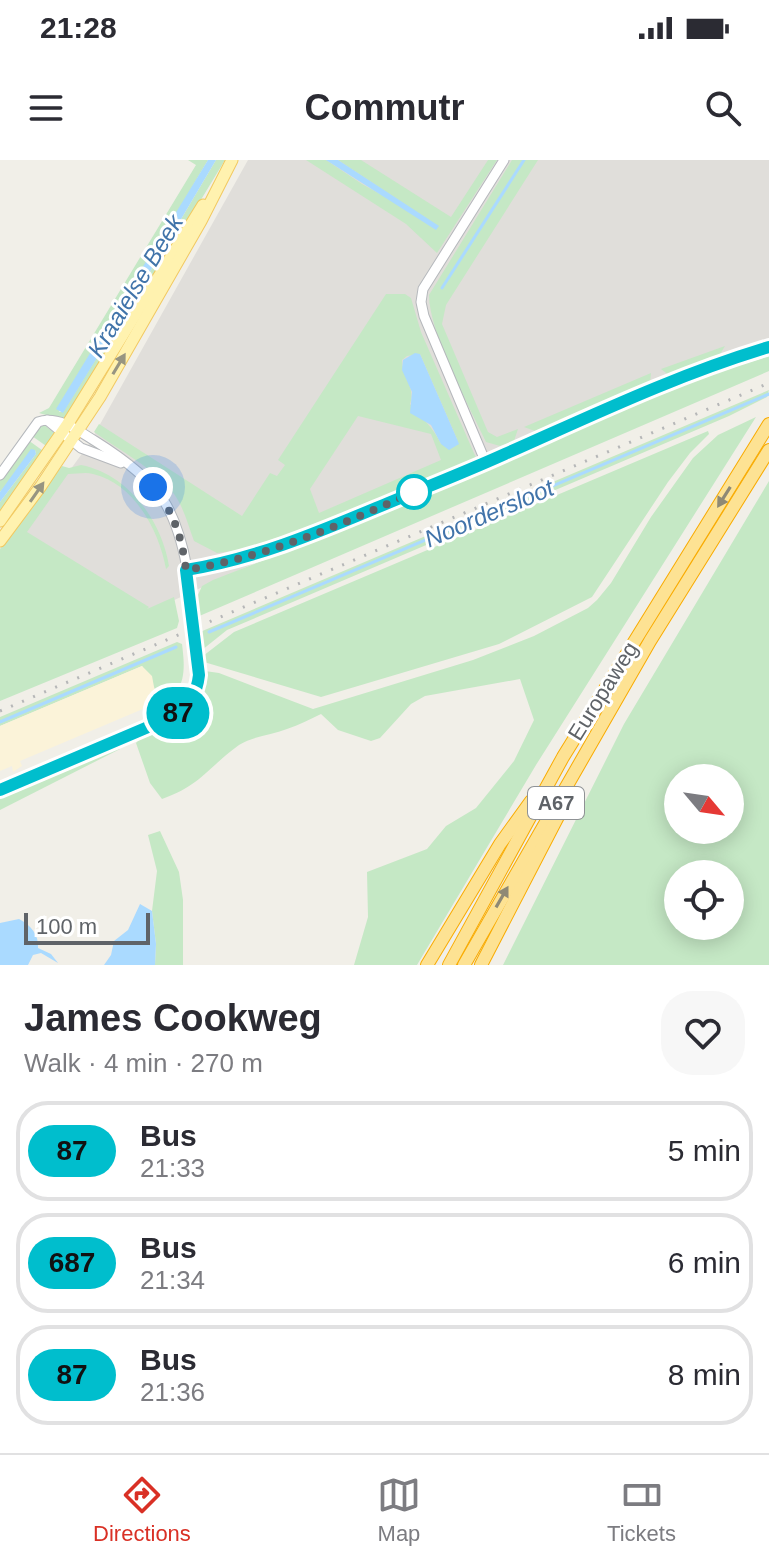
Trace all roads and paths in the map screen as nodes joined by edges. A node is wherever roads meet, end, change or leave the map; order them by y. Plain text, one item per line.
1 (232, 160) edge
2 (504, 160) edge
3 (769, 347) edge
4 (767, 428) edge
5 (70, 433) junction
6 (769, 450) edge
7 (486, 463) junction
8 (0, 475) edge
9 (0, 521) edge
10 (0, 541) edge
11 (186, 570) junction
12 (650, 641) junction
13 (563, 757) junction
14 (0, 790) edge
15 (427, 965) edge
16 (449, 965) edge
17 (464, 965) edge
18 (481, 965) edge

1 - 5 main road
2 - 7 street
3 - 7 street
4 -> 13 highway, Europaweg / A67
5 - 8 street
5 - 9 main road
10 -> 5 main road
5 - 11 street
6 - 12 highway, Europaweg / A67
7 - 11 street
11 - 14 street
17 -> 12 highway, Europaweg / A67
12 - 18 highway, A67
13 - 15 highway, A67
13 - 16 highway, Europaweg / A67

